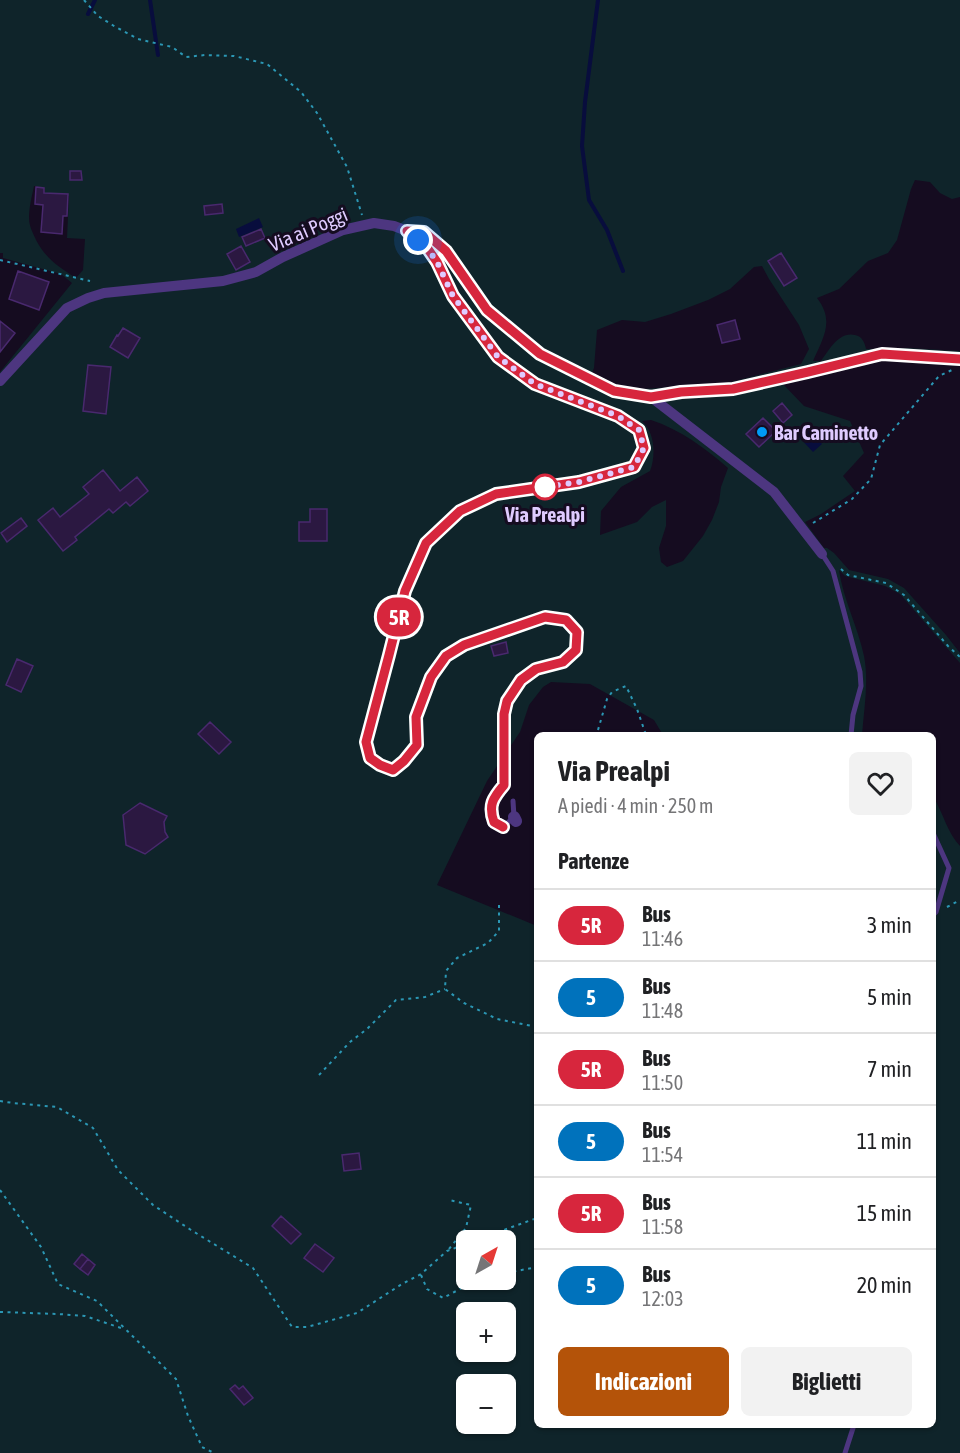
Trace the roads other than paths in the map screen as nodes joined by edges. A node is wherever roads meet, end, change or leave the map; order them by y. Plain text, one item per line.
1 (407, 231) junction
2 (960, 359) edge
3 (0, 381) edge
4 (651, 397) junction
5 (822, 554) joint
6 (851, 732) edge
7 (504, 785) joint
8 (513, 801) dead end
9 (936, 840) edge
10 (936, 911) edge
11 (853, 1428) edge
12 (844, 1453) edge

1 - 3 street, Via ai Poggi
1 - 4 street, Via ai Poggi
1 - 7 street
2 - 4 street, Via ai Poggi
4 - 5 street
5 - 6 lane
7 - 8 lane
9 - 10 lane
11 - 12 lane

